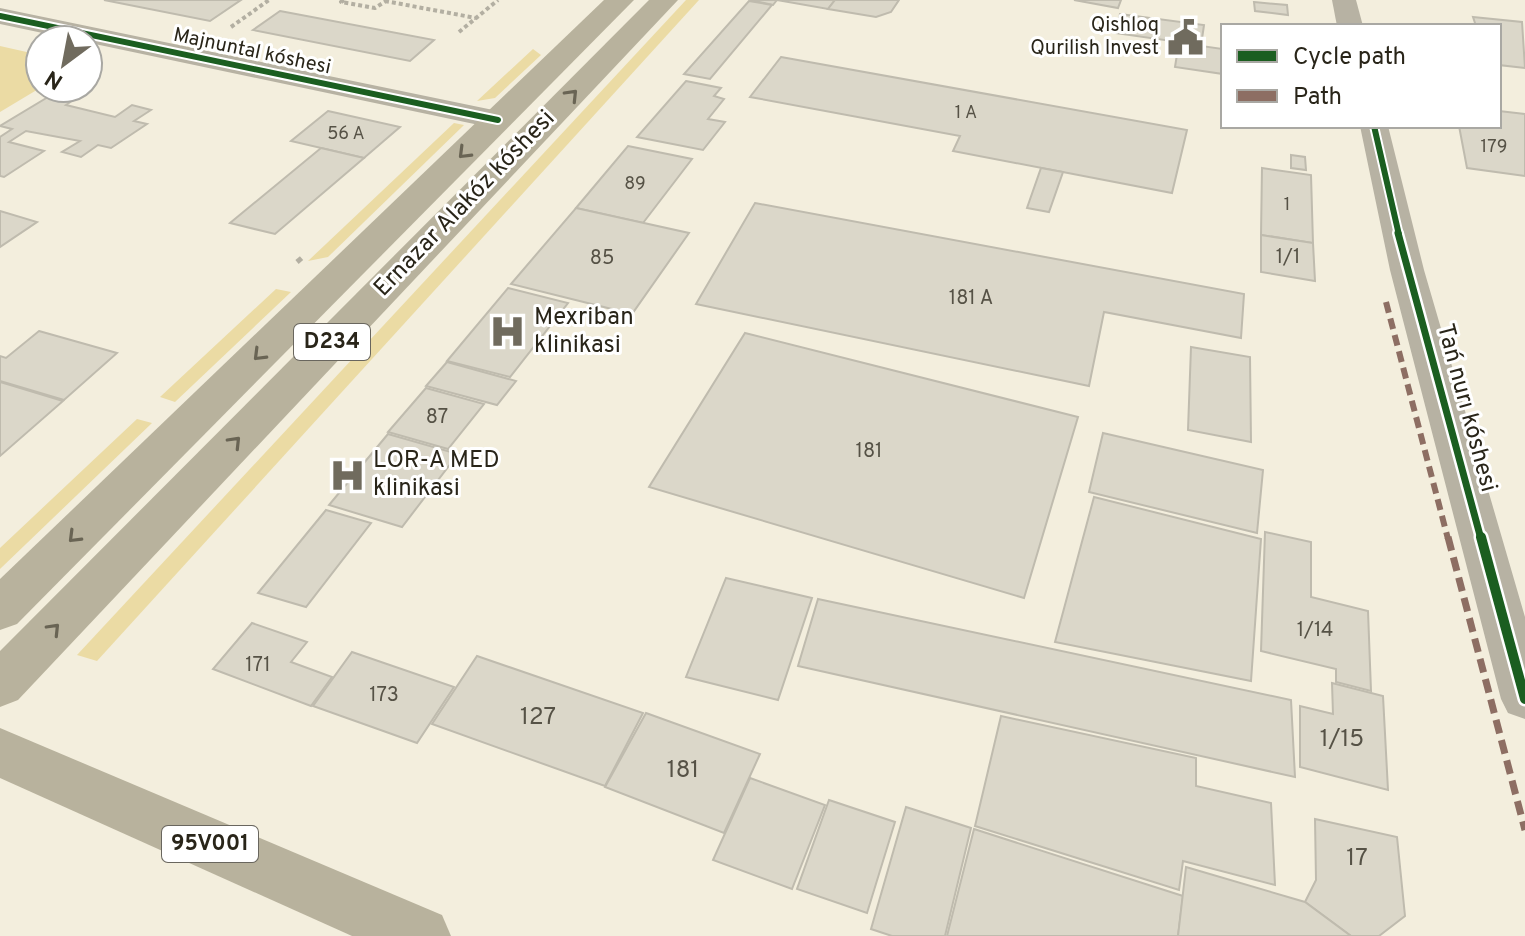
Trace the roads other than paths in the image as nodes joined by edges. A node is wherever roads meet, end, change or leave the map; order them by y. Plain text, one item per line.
1 (1344, 0) edge
2 (633, 9) edge
3 (0, 16) edge
4 (1350, 24) edge
5 (563, 57) junction
6 (601, 64) junction
7 (498, 120) junction
8 (1374, 128) edge
9 (0, 610) edge
10 (0, 685) edge
11 (1525, 699) edge
12 (0, 752) edge
13 (421, 936) edge

1 - 4 street
2 - 5 main road, Ernazar Alakóz kóshesi / D234
2 - 6 main road, Ernazar Alakóz kóshesi / D234
3 - 7 street, Majnuntal kóshesi
5 - 6 main road
5 - 7 main road, Ernazar Alakóz kóshesi / D234
10 -> 6 main road, Ernazar Alakóz kóshesi / D234
7 -> 9 main road, Ernazar Alakóz kóshesi / D234
8 - 11 street, Tań nurı kóshesi
12 - 13 main road, 95V001

